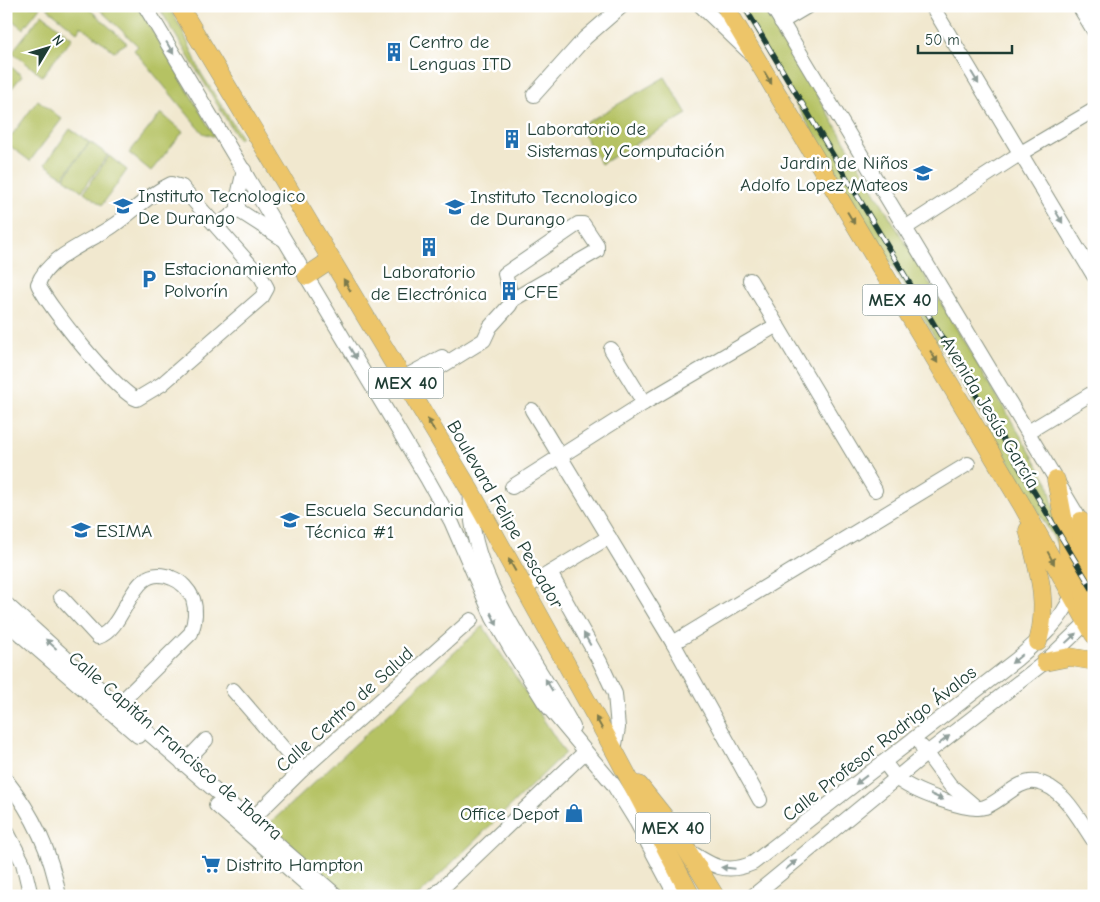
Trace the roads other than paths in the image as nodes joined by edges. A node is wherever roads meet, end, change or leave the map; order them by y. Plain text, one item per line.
1 (145, 6) edge
2 (178, 6) edge
3 (622, 6) edge
4 (701, 6) edge
5 (725, 6) edge
6 (772, 6) edge
7 (808, 6) edge
8 (932, 6) edge
9 (1079, 6) edge
10 (781, 22) junction
11 (1094, 31) edge
12 (756, 58) junction
13 (534, 95) dead end
14 (1094, 110) edge
15 (1021, 154) junction
16 (244, 170) junction
17 (238, 210) junction
18 (217, 226) junction
19 (905, 228) junction
20 (285, 240) junction
21 (331, 260) junction
22 (307, 276) junction
23 (1094, 276) edge
24 (750, 280) dead end
25 (512, 300) junction
26 (777, 324) junction
27 (611, 349) dead end
28 (406, 383) junction
29 (1094, 392) edge
30 (644, 403) junction
31 (532, 410) dead end
32 (1028, 432) junction
33 (560, 457) junction
34 (968, 464) dead end
35 (1056, 480) junction
36 (512, 487) dead end
37 (875, 490) dead end
38 (471, 492) junction
39 (1022, 505) junction
40 (1081, 521) junction
41 (609, 537) junction
42 (1094, 543) edge
43 (550, 573) junction
44 (525, 588) junction
45 (61, 597) dead end
46 (1071, 597) junction
47 (6, 604) edge
48 (471, 620) dead end
49 (6, 622) edge
50 (1090, 629) edge
51 (1038, 642) junction
52 (673, 643) junction
53 (1094, 661) edge
54 (1045, 662) junction
55 (233, 690) dead end
56 (114, 709) junction
57 (915, 738) junction
58 (206, 740) dead end
59 (585, 752) junction
60 (927, 753) junction
61 (618, 758) junction
62 (884, 762) junction
63 (183, 764) junction
64 (302, 770) junction
65 (898, 778) junction
66 (6, 780) edge
67 (760, 800) dead end
68 (978, 809) junction
69 (247, 824) junction
70 (6, 830) edge
71 (1094, 841) edge
72 (688, 850) junction
73 (32, 896) edge
74 (59, 896) edge
75 (320, 896) edge
76 (337, 896) edge
77 (434, 896) edge
78 (667, 896) edge
79 (676, 896) edge
80 (691, 896) edge
81 (715, 896) edge
82 (753, 896) edge

1 -> 16 street
2 - 21 main road, Boulevard Felipe Pescador / MEX 40
3 - 13 street
4 - 12 street
5 - 12 main road, Avenida Jesús García / MEX 40
6 - 10 street, Avenida Jesús García
7 - 10 street
8 -> 15 street
9 - 11 street
10 - 19 street, Avenida Jesús García
12 -> 39 main road, Avenida Jesús García / MEX 40
14 - 15 street
15 - 19 street
15 -> 23 street
16 - 17 street
16 - 20 street
17 - 18 street
17 - 20 street
18 - 18 street
19 - 32 street, Avenida Jesús García
20 - 22 street
21 - 22 main road
28 -> 21 main road, Boulevard Felipe Pescador / MEX 40
22 -> 59 street
24 - 26 street
25 - 25 street
25 - 28 street
26 - 30 street
26 - 37 street
27 - 30 street
38 -> 28 main road, Boulevard Felipe Pescador / MEX 40
29 - 32 street
30 - 33 street
31 - 33 street
32 - 35 street, Avenida Jesús García
33 - 36 street
33 - 41 street
34 - 52 street
35 - 40 street, Avenida Jesús García
35 - 46 main road
44 -> 38 main road, Boulevard Felipe Pescador / MEX 40
59 -> 38 street
39 -> 46 main road, Avenida Jesús García / MEX 40
39 - 51 main road
40 - 42 street, Avenida Jesús García
40 - 50 main road
41 - 43 street
41 - 52 street
43 - 44 street
61 -> 43 street
61 -> 44 main road, Boulevard Felipe Pescador / MEX 40
45 - 56 street
46 - 50 main road, Avenida Jesús García / MEX 40
46 - 51 street, Calle Profesor Rodrigo Ávalos
56 -> 47 street
48 - 64 street, Calle Centro de Salud
49 - 56 street, Calle Capitán Francisco de Ibarra
54 -> 50 street, Calle Profesor Rodrigo Ávalos
51 -> 57 street, Calle Profesor Rodrigo Ávalos
52 - 67 street
53 - 54 main road
60 -> 54 street, Calle Profesor Rodrigo Ávalos
55 - 64 street
56 - 63 street
56 - 69 street, Calle Capitán Francisco de Ibarra
57 - 60 street
57 - 62 street, Calle Profesor Rodrigo Ávalos
58 - 63 street
59 - 77 street
59 - 78 street
59 - 79 street
60 - 65 street, Calle Profesor Rodrigo Ávalos
60 - 68 street
61 - 72 main road, MEX 40
61 - 80 main road, Boulevard Felipe Pescador
62 - 65 street
62 -> 72 street, Calle Profesor Rodrigo Ávalos
63 - 69 street
64 - 69 street, Calle Centro de Salud
65 -> 68 street
82 -> 65 street, Calle Profesor Rodrigo Ávalos
66 - 74 street
68 - 71 street
69 - 75 street, Calle Capitán Francisco de Ibarra
69 - 76 street
70 - 73 street
72 - 81 main road, MEX 40

